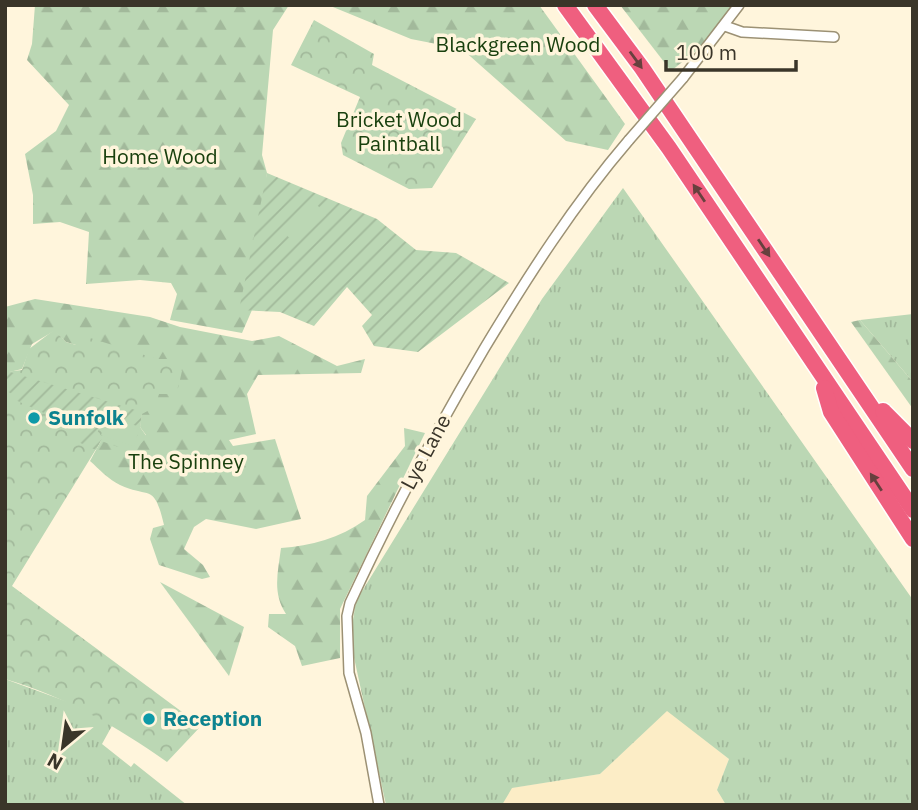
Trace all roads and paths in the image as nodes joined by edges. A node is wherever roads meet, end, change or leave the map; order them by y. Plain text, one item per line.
1 (565, 5) edge
2 (595, 5) edge
3 (739, 5) edge
4 (725, 26) junction
5 (834, 37) dead end
6 (819, 372) junction
7 (861, 390) junction
8 (913, 441) edge
9 (913, 469) edge
10 (913, 510) edge
11 (913, 539) edge
12 (379, 805) edge

6 -> 1 highway
2 -> 7 highway
3 - 4 street
4 - 5 street
4 - 12 street, Lye Lane, bridge
6 - 10 highway
11 -> 6 highway
7 - 8 highway
7 - 9 highway

